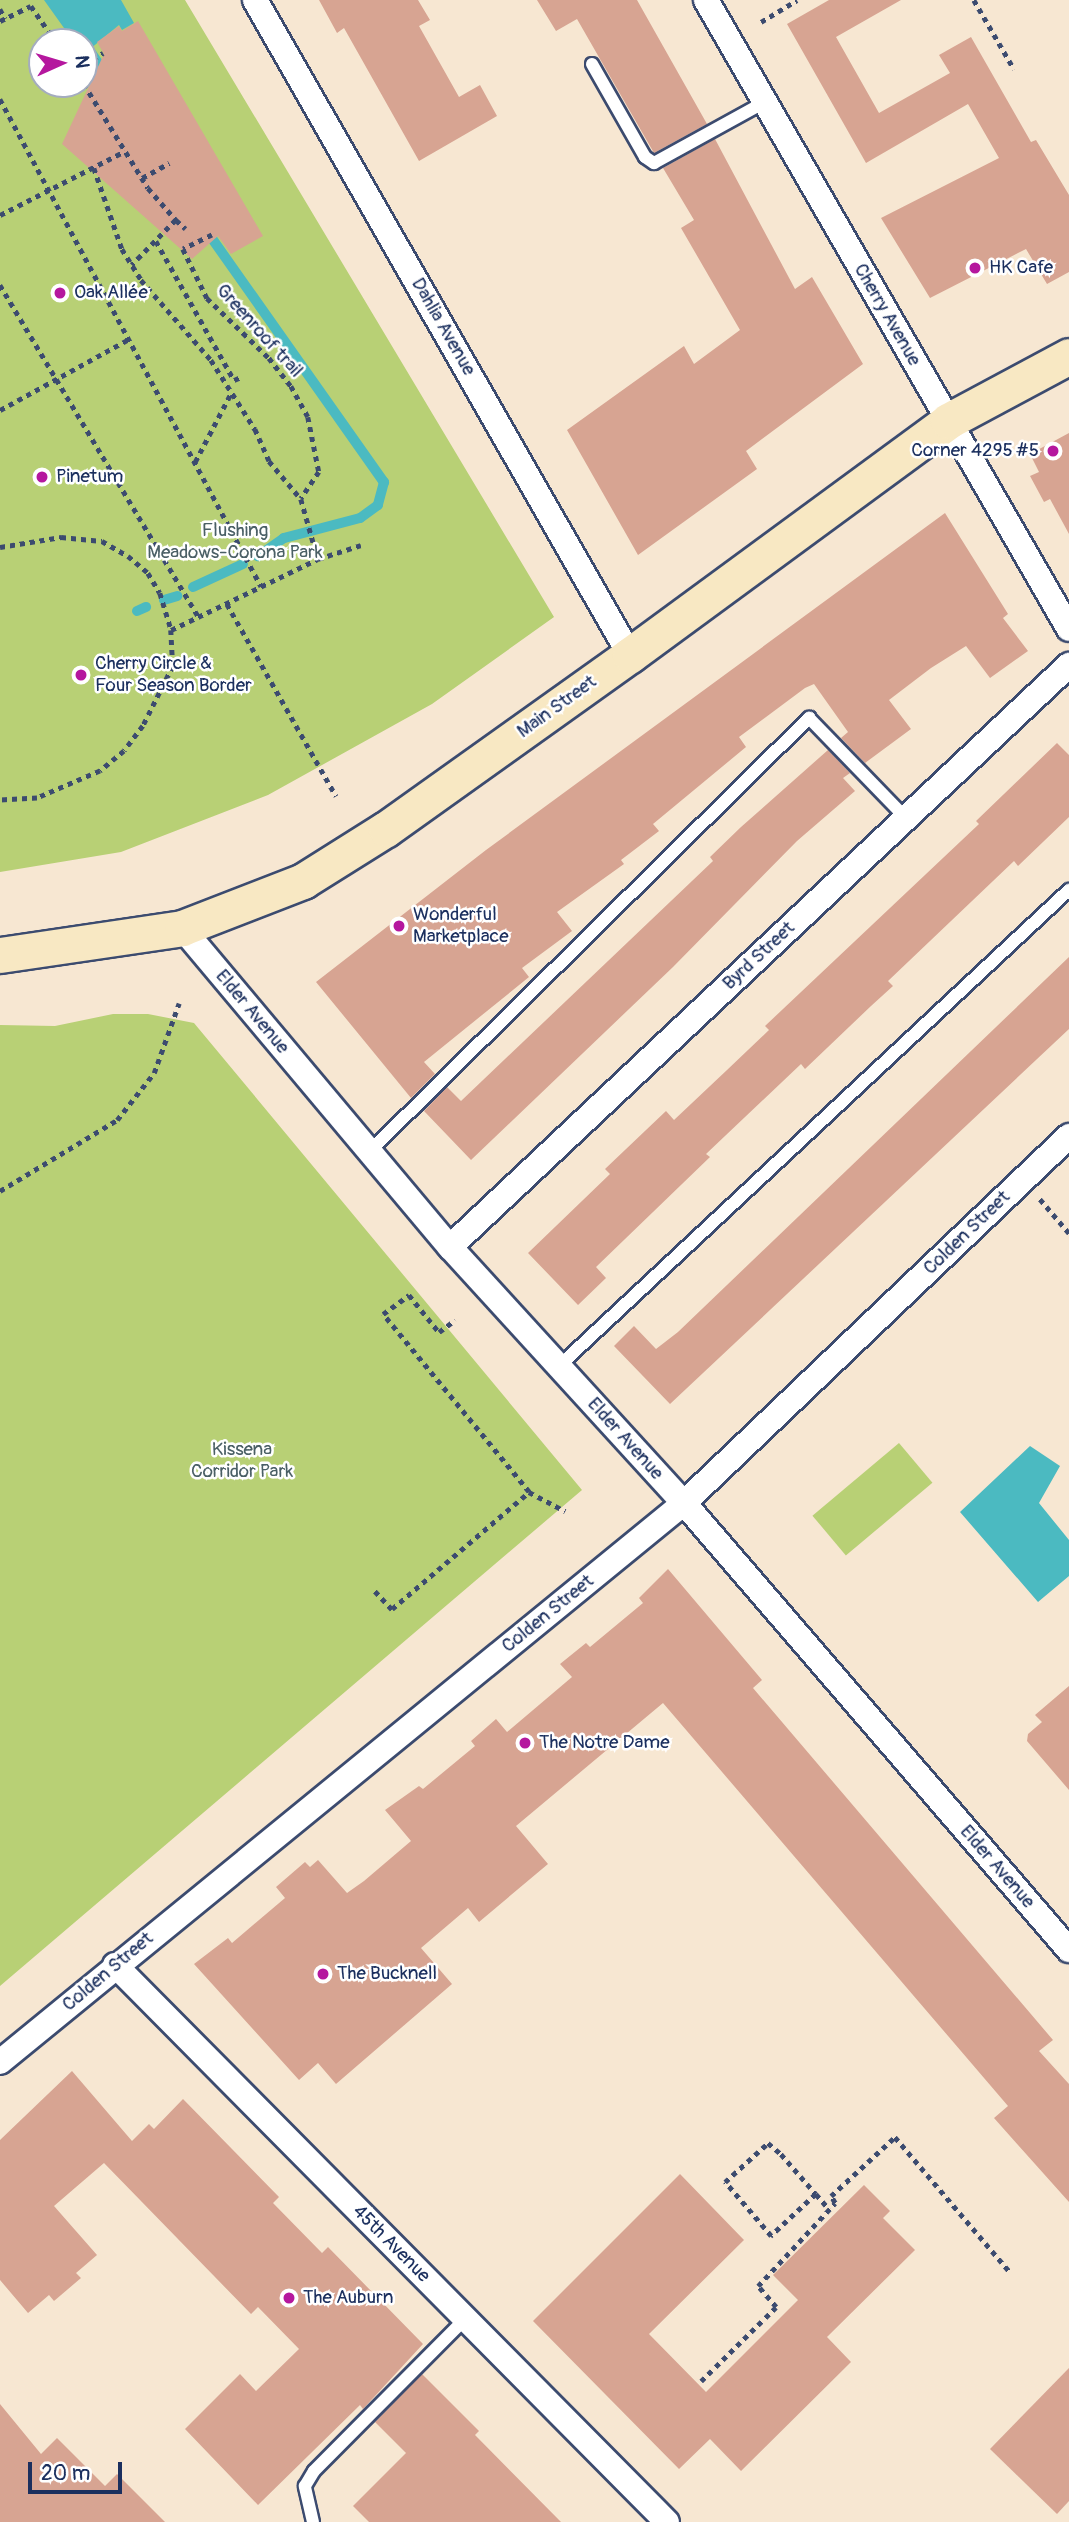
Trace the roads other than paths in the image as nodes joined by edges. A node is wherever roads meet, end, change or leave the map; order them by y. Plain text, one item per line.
1 (255, 0) edge
2 (706, 0) edge
3 (592, 64) dead end
4 (765, 102) junction
5 (1069, 356) edge
6 (948, 421) junction
7 (1069, 629) edge
8 (630, 655) junction
9 (1069, 665) edge
10 (906, 818) junction
11 (1069, 890) edge
12 (181, 928) junction
13 (0, 955) edge
14 (1069, 1136) edge
15 (370, 1151) junction
16 (450, 1247) junction
17 (559, 1366) junction
18 (684, 1503) junction
19 (1069, 1950) edge
20 (115, 1965) junction
21 (0, 2062) edge
22 (465, 2319) junction
23 (313, 2522) edge
24 (667, 2522) edge

1 - 8 street, Dahlia Avenue
2 - 4 street, Cherry Avenue
3 - 4 lane
4 - 6 street, Cherry Avenue
5 - 6 main road, Main Street
6 - 7 street, Cherry Avenue
6 - 8 main road, Main Street
8 - 12 main road, Main Street
9 - 10 street, Byrd Street
10 - 15 lane
10 - 16 street, Byrd Street
11 - 17 lane
12 - 13 main road, Main Street
12 - 15 street, Elder Avenue
14 - 18 street, Colden Street
15 - 16 street, Elder Avenue
16 - 17 street, Elder Avenue
17 - 18 street, Elder Avenue
18 - 19 street, Elder Avenue
18 - 20 street, Colden Street
20 - 21 street, Colden Street
20 - 22 street, 45th Avenue
22 - 23 lane
22 - 24 street, 45th Avenue

